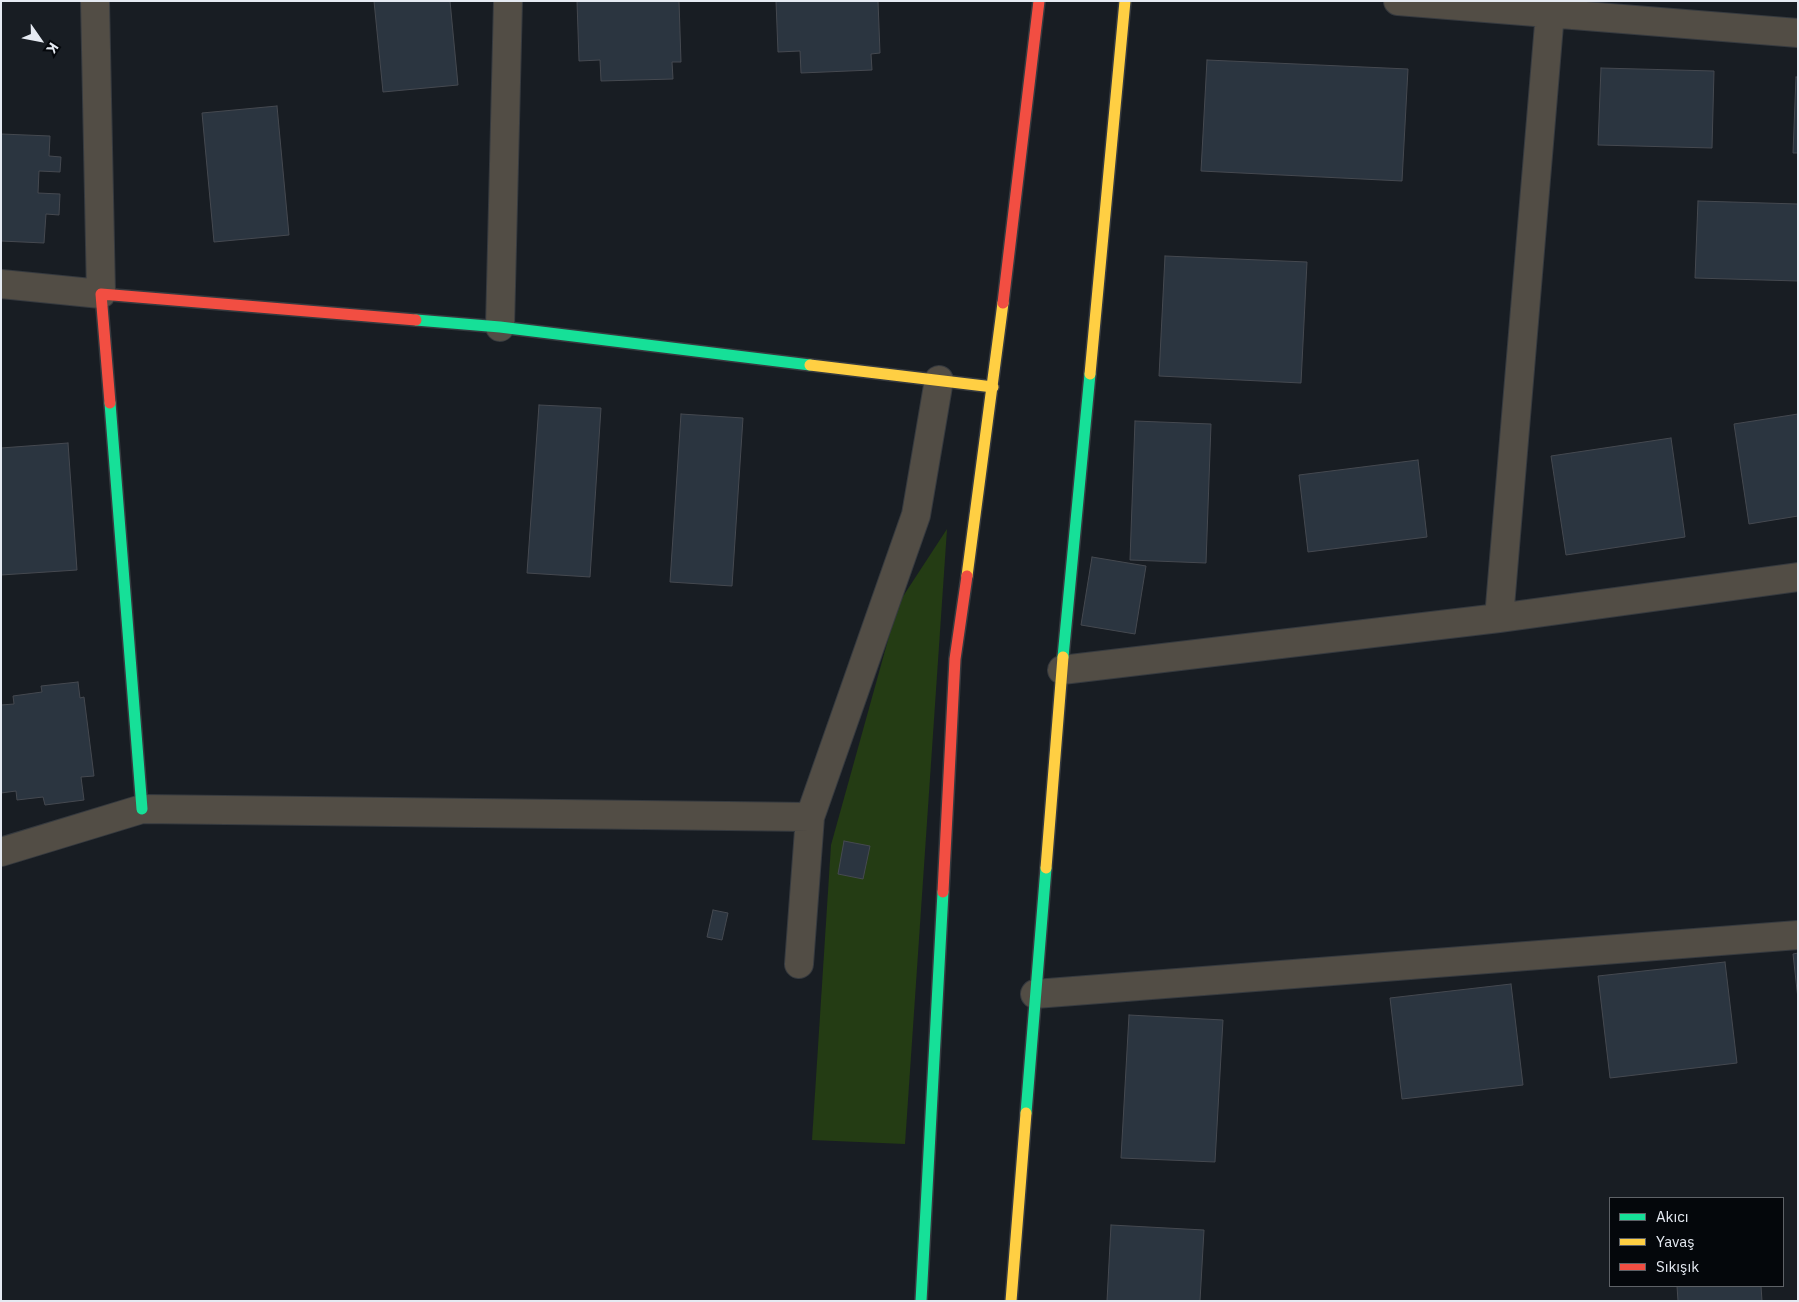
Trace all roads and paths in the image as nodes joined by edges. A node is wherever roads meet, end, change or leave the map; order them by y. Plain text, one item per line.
1 (95, 1) edge
2 (508, 1) edge
3 (1039, 1) edge
4 (1125, 1) edge
5 (1398, 1) edge
6 (1551, 7) edge
7 (1798, 33) edge
8 (1, 284) edge
9 (101, 294) junction
10 (500, 327) junction
11 (939, 380) junction
12 (993, 387) junction
13 (1798, 577) edge
14 (1499, 618) junction
15 (1062, 670) junction
16 (142, 809) junction
17 (810, 817) junction
18 (1, 852) edge
19 (1798, 935) edge
20 (799, 964) dead end
21 (1034, 994) junction
22 (921, 1301) edge
23 (1010, 1301) edge

1 - 9 street
2 - 10 street
3 - 12 main road
4 - 15 main road
5 - 6 street
6 - 7 street
6 - 14 street
8 - 9 street
9 - 10 main road
9 - 16 main road
10 - 11 main road
11 - 12 main road
11 - 17 street
12 - 22 main road
13 - 14 street
14 - 15 street
15 - 21 main road
16 - 17 street
16 - 18 street
17 - 20 street
19 - 21 street
21 - 23 main road

